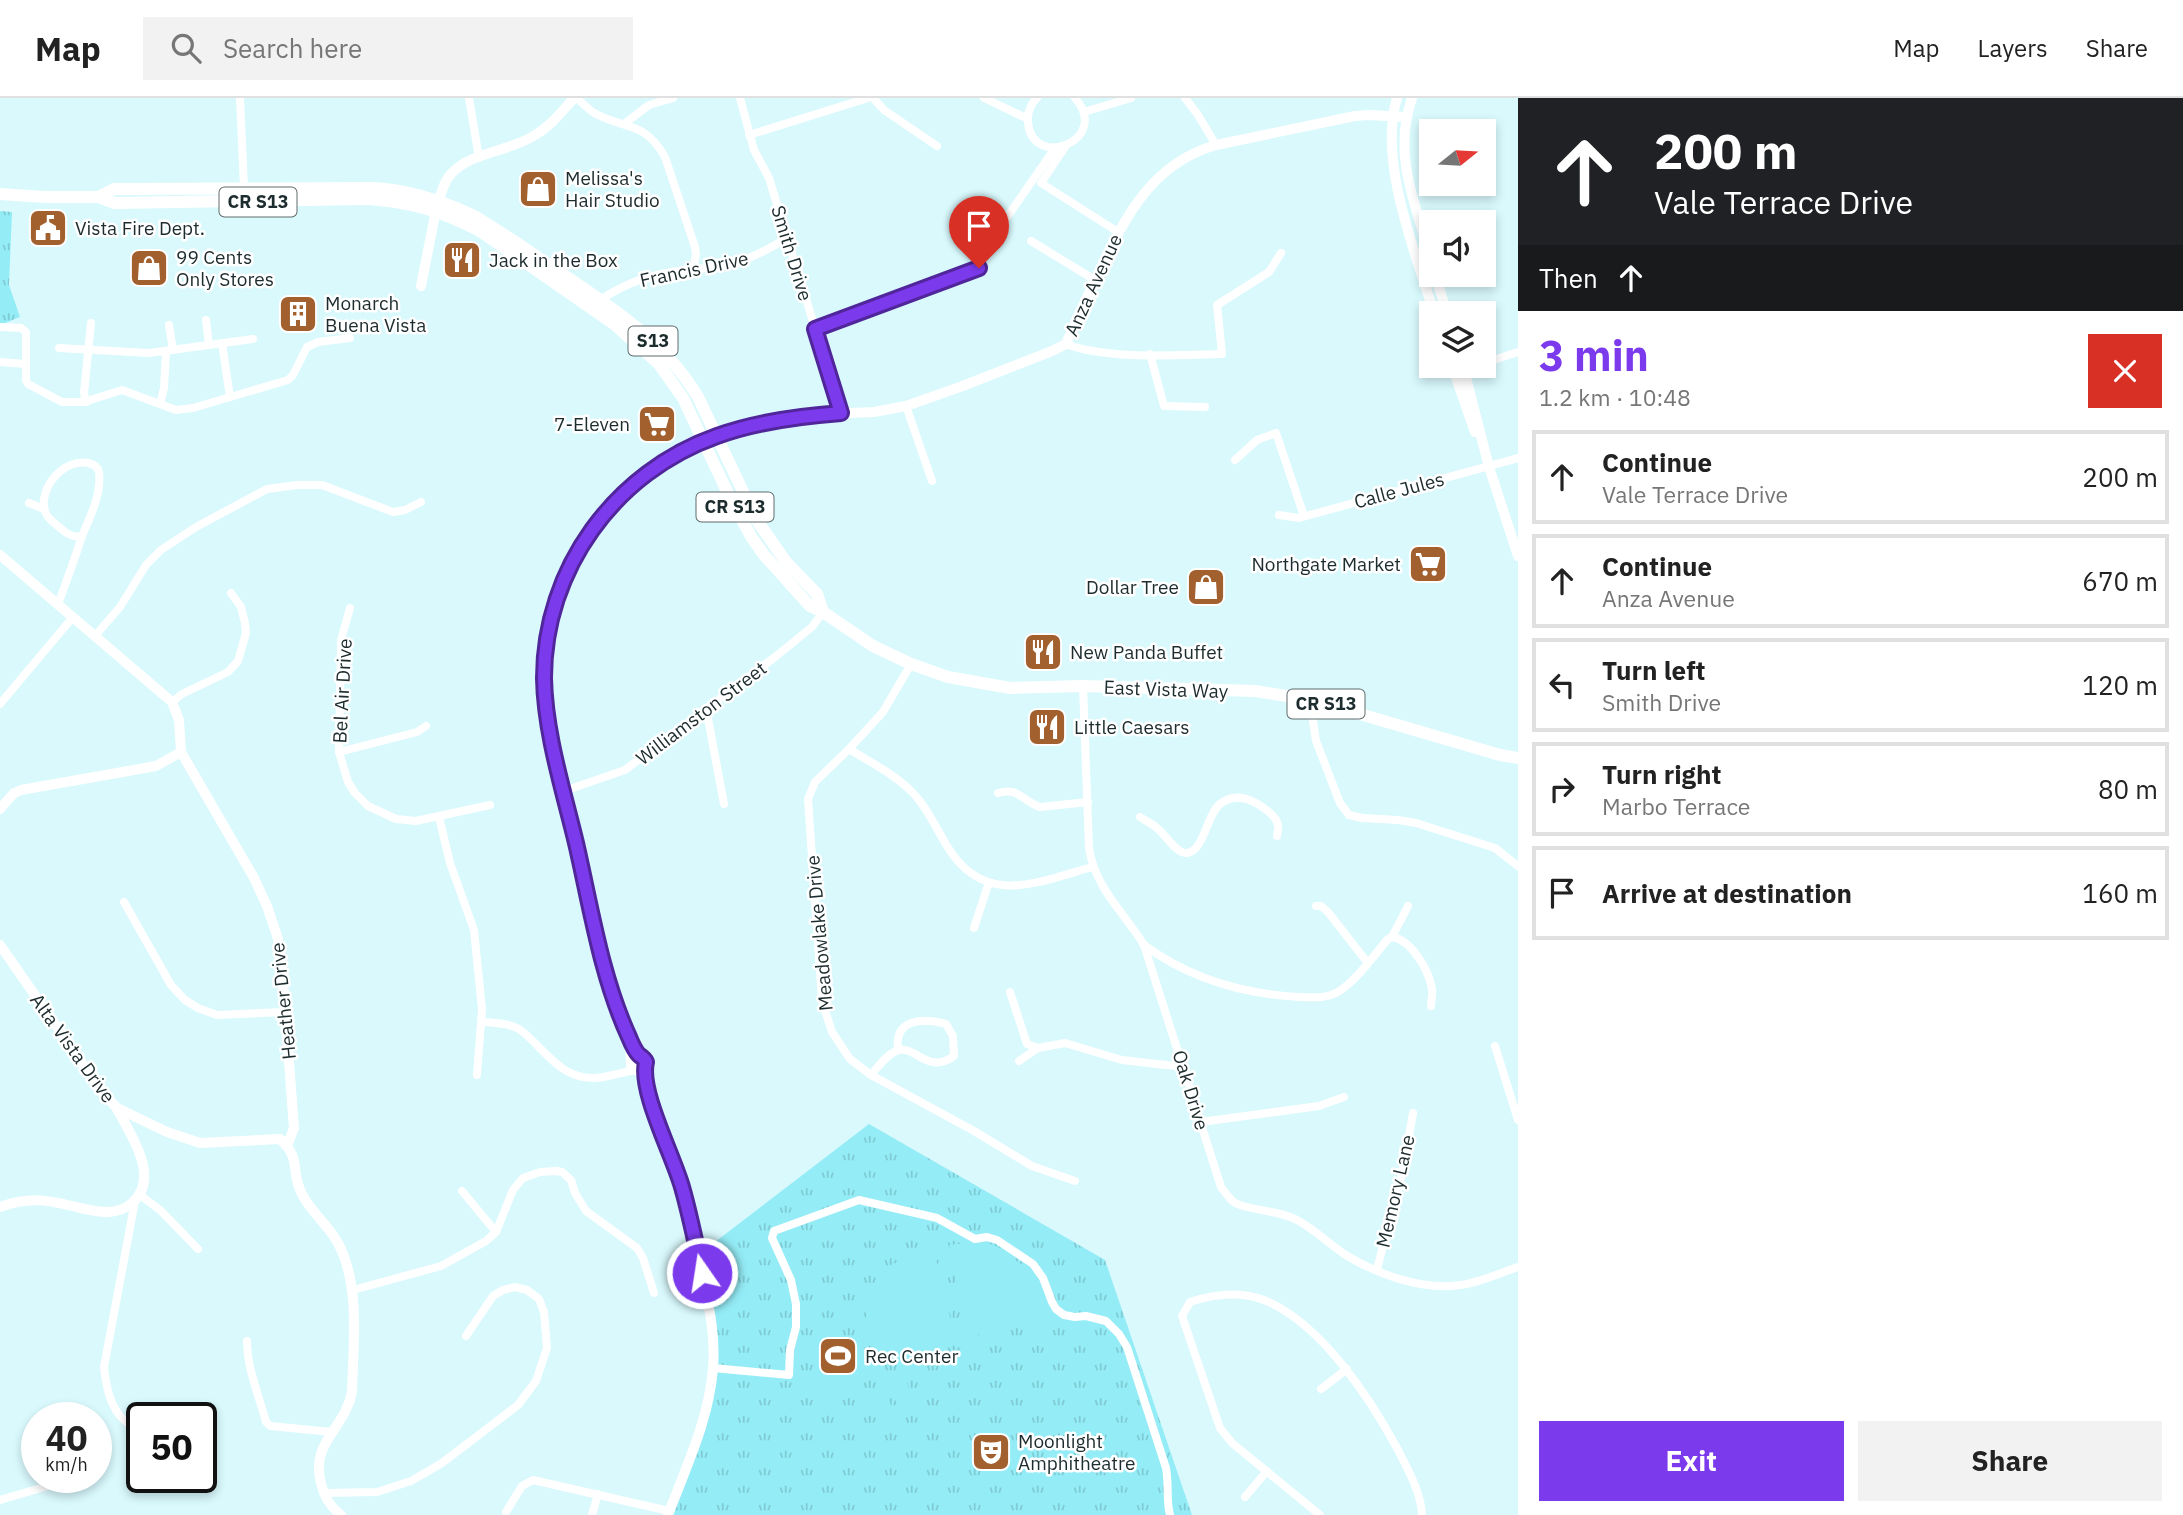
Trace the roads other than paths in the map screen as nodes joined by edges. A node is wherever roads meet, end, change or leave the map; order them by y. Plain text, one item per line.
1 (240, 98) edge
2 (469, 98) edge
3 (575, 98) edge
4 (673, 98) edge
5 (740, 98) edge
6 (868, 98) edge
7 (873, 98) edge
8 (984, 98) edge
9 (1037, 98) edge
10 (1075, 98) edge
11 (1131, 98) edge
12 (1185, 98) edge
13 (1397, 98) edge
14 (1412, 98) edge
15 (1084, 112) junction
16 (1391, 116) junction
17 (1405, 117) junction
18 (1028, 119) junction
19 (624, 124) junction
20 (749, 135) junction
21 (1216, 145) junction
22 (937, 146) dead end
23 (1060, 147) junction
24 (479, 158) junction
25 (244, 188) junction
26 (293, 188) junction
27 (0, 194) edge
28 (98, 197) junction
29 (244, 202) junction
30 (437, 205) junction
31 (1419, 219) edge
32 (1005, 220) dead end
33 (1118, 232) junction
34 (787, 238) junction
35 (1031, 241) dead end
36 (1280, 253) dead end
37 (979, 268) dead end
38 (686, 270) junction
39 (1095, 280) junction
40 (421, 286) dead end
41 (570, 295) junction
42 (600, 300) junction
43 (1430, 301) edge
44 (627, 318) junction
45 (206, 320) dead end
46 (91, 323) dead end
47 (169, 325) dead end
48 (0, 327) edge
49 (815, 329) junction
50 (350, 338) dead end
51 (253, 339) dead end
52 (222, 343) junction
53 (1066, 344) junction
54 (209, 345) junction
55 (60, 348) dead end
56 (88, 350) junction
57 (169, 350) junction
58 (1518, 352) edge
59 (1150, 354) junction
60 (1496, 359) edge
61 (0, 362) edge
62 (26, 364) junction
63 (1455, 378) edge
64 (1466, 378) edge
65 (230, 397) junction
66 (86, 402) junction
67 (160, 404) junction
68 (906, 406) junction
69 (1205, 407) dead end
70 (841, 413) junction
71 (717, 436) junction
72 (704, 442) junction
73 (1518, 458) edge
74 (1235, 460) dead end
75 (1489, 467) junction
76 (932, 481) dead end
77 (421, 502) dead end
78 (29, 503) dead end
79 (44, 509) junction
80 (1279, 515) dead end
81 (1304, 516) junction
82 (82, 536) junction
83 (0, 555) edge
84 (1518, 556) edge
85 (231, 593) dead end
86 (58, 604) junction
87 (350, 608) dead end
88 (823, 612) junction
89 (73, 617) junction
90 (95, 636) junction
91 (911, 664) junction
92 (1083, 686) junction
93 (172, 702) junction
94 (1320, 702) junction
95 (0, 704) edge
96 (706, 708) junction
97 (426, 726) dead end
98 (849, 749) junction
99 (181, 752) junction
100 (339, 752) junction
101 (1518, 758) edge
102 (564, 791) junction
103 (998, 793) dead end
104 (1088, 802) junction
105 (724, 804) dead end
106 (490, 805) dead end
107 (0, 809) edge
108 (439, 817) junction
109 (1140, 817) dead end
110 (1277, 836) dead end
111 (1518, 866) edge
112 (1092, 867) junction
113 (989, 882) junction
114 (124, 902) dead end
115 (1316, 906) dead end
116 (1408, 906) dead end
117 (974, 928) dead end
118 (1392, 937) junction
119 (0, 944) edge
120 (1144, 946) junction
121 (1367, 962) junction
122 (1010, 992) dead end
123 (1430, 1006) dead end
124 (285, 1012) junction
125 (482, 1022) junction
126 (1495, 1046) dead end
127 (1038, 1048) junction
128 (898, 1050) junction
129 (1019, 1061) dead end
130 (637, 1065) junction
131 (1184, 1067) junction
132 (477, 1075) dead end
133 (871, 1075) junction
134 (1344, 1097) dead end
135 (117, 1108) junction
136 (1413, 1113) dead end
137 (1518, 1120) edge
138 (1200, 1122) junction
139 (287, 1146) junction
140 (1074, 1181) dead end
141 (462, 1191) dead end
142 (137, 1198) junction
143 (0, 1207) edge
144 (496, 1232) junction
145 (198, 1249) dead end
146 (1518, 1267) edge
147 (1377, 1269) junction
148 (353, 1290) junction
149 (654, 1293) dead end
150 (466, 1336) dead end
151 (247, 1342) dead end
152 (713, 1368) junction
153 (1347, 1369) junction
154 (1321, 1389) dead end
155 (126, 1422) edge
156 (332, 1432) junction
157 (1267, 1472) junction
158 (24, 1493) edge
159 (323, 1493) junction
160 (598, 1494) junction
161 (1245, 1497) dead end
162 (0, 1500) edge
163 (506, 1512) dead end
164 (668, 1513) edge
165 (341, 1515) edge
166 (592, 1515) edge
167 (1170, 1515) edge
168 (1320, 1515) edge
169 (1422, 1515) edge

1 - 25 street
2 - 24 street
3 - 19 street
3 - 24 main road
4 - 19 street
5 - 20 street, Smith Drive
6 - 20 street
7 - 22 street
8 - 18 street
9 - 18 street
10 - 15 street
11 - 15 street
12 - 21 street
13 - 16 main road
14 - 17 main road
15 - 23 street
16 - 17 street, Anza Avenue
16 - 21 street, Anza Avenue
16 - 43 main road
17 - 31 main road
18 - 23 street
19 - 38 street
20 - 34 street, Smith Drive
21 - 33 street, Anza Avenue
23 - 32 street
23 - 33 street
24 - 30 main road
25 - 26 main road, East Vista Way / S13
25 - 28 main road, East Vista Way / S13
26 - 29 main road
26 - 30 main road, East Vista Way / S13
27 - 28 main road, East Vista Way / CR S13
28 - 29 main road, East Vista Way / CR S13
29 - 30 main road, East Vista Way / CR S13
30 - 40 street
30 - 41 main road, East Vista Way / CR S13
30 - 42 main road, East Vista Way / S13
33 - 39 street, Anza Avenue
34 - 38 street, Francis Drive
34 - 49 street, Smith Drive
35 - 39 street
36 - 59 street
37 - 49 street
38 - 42 street, Francis Drive
39 - 53 street, Anza Avenue
41 - 44 main road
41 - 72 main road, East Vista Way / CR S13
42 - 44 main road, East Vista Way / S13
44 - 71 main road, East Vista Way / S13
45 - 54 street
46 - 56 street
47 - 57 street
48 - 62 street
49 - 70 street, Smith Drive
50 - 65 street
51 - 52 street
52 - 54 street
52 - 65 street
53 - 59 street
53 - 68 street, Anza Avenue
54 - 57 street
55 - 56 street
56 - 57 street
56 - 66 street
57 - 67 street
58 - 60 street
59 - 69 street
61 - 62 street
62 - 66 street
63 - 75 main road
64 - 75 main road
65 - 67 street
66 - 67 street
68 - 70 street, Anza Avenue
68 - 76 street
70 - 71 street, Anza Avenue
71 - 72 main road
71 - 88 main road, East Vista Way / CR S13
72 - 88 main road, East Vista Way / CR S13
72 - 102 main road
73 - 75 street, Calle Jules
74 - 81 street
75 - 81 street, Calle Jules
75 - 84 main road
77 - 90 street
78 - 79 street
79 - 82 street
79 - 82 street
80 - 81 street, Calle Jules
82 - 86 street
83 - 86 street
85 - 93 street
86 - 89 street
87 - 100 street, Bel Air Drive
88 - 91 main road, East Vista Way / CR S13
88 - 96 street, Williamston Street
89 - 90 street
89 - 95 street
90 - 93 street
91 - 92 main road, East Vista Way / CR S13
91 - 98 street, Meadowlake Drive
92 - 94 main road, East Vista Way / CR S13
92 - 104 street, Oak Drive
93 - 99 street
94 - 101 main road, East Vista Way / CR S13
94 - 111 street
96 - 102 street, Williamston Street
96 - 105 street
97 - 100 street
98 - 113 street
98 - 133 street, Meadowlake Drive
99 - 107 street
99 - 124 street, Heather Drive
100 - 108 street, Bel Air Drive
102 - 130 main road
103 - 104 street
104 - 112 street, Oak Drive
106 - 108 street, Bel Air Drive
108 - 125 street
109 - 110 street
112 - 113 street
112 - 120 street, Oak Drive
113 - 117 street
114 - 124 street
115 - 121 street
116 - 118 street
118 - 121 street
118 - 123 street
119 - 135 street, Alta Vista Drive
120 - 121 street
120 - 131 street, Oak Drive
122 - 127 street
124 - 139 street, Heather Drive
125 - 130 street
125 - 132 street
126 - 137 street
127 - 129 street
127 - 131 street
128 - 128 street
128 - 133 street
130 - 152 main road
131 - 138 street, Oak Drive
133 - 140 street, Meadowlake Drive
134 - 138 street
135 - 139 street, Alta Vista Drive
135 - 142 street
136 - 147 street, Memory Lane
138 - 147 street, Oak Drive
139 - 148 street
141 - 144 street
142 - 143 street
142 - 145 street
142 - 155 street
144 - 148 street
144 - 149 street
146 - 147 street, Oak Drive
148 - 156 street
150 - 159 street
151 - 156 street
152 - 164 main road
152 - 167 street
153 - 154 street
153 - 157 street
153 - 169 street
156 - 159 street
157 - 161 street
157 - 168 street
158 - 162 street
159 - 165 street
160 - 163 street
160 - 164 street
160 - 166 street

